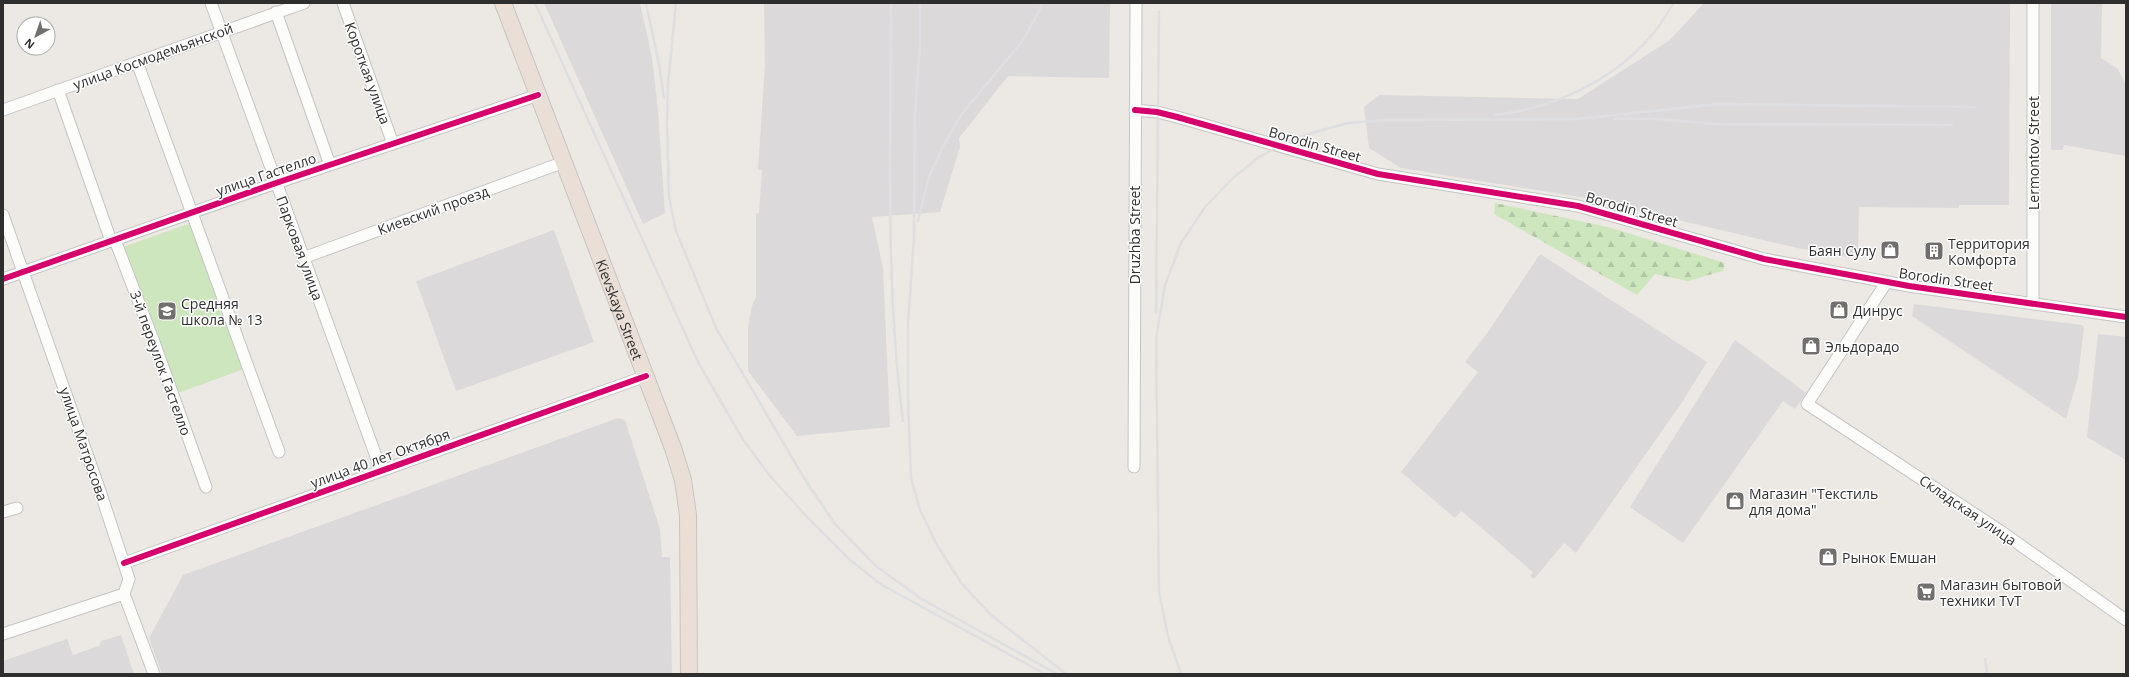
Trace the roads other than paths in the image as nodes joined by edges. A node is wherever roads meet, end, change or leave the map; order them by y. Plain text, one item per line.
1 (211, 3) edge
2 (304, 3) edge
3 (343, 3) edge
4 (503, 3) edge
5 (1136, 3) edge
6 (2033, 3) edge
7 (276, 12) junction
8 (221, 32) junction
9 (137, 62) junction
10 (58, 90) junction
11 (538, 95) junction
12 (3, 110) edge
13 (1134, 110) junction
14 (393, 144) junction
15 (564, 162) junction
16 (330, 165) junction
17 (276, 183) junction
18 (192, 212) junction
19 (3, 215) edge
20 (113, 240) junction
21 (303, 258) junction
22 (23, 272) junction
23 (3, 279) edge
24 (1886, 282) junction
25 (2033, 304) junction
26 (2126, 317) edge
27 (646, 376) junction
28 (279, 452) dead end
29 (1134, 467) dead end
30 (381, 470) junction
31 (206, 487) dead end
32 (17, 508) dead end
33 (3, 512) edge
34 (124, 563) junction
35 (124, 594) junction
36 (2126, 620) edge
37 (3, 634) edge
38 (154, 674) edge
39 (689, 674) edge

1 - 8 street, Парковая улица
2 - 7 street, улица Космодемьянской
3 - 14 street, Короткая улица
4 - 11 highway, Kievskaya Street
5 - 13 street, Druzhba Street
6 - 25 street, Lermontov Street
7 - 8 street, улица Космодемьянской
7 - 16 street
8 - 9 street, улица Космодемьянской
8 - 17 street, Парковая улица
9 - 10 street, улица Космодемьянской
9 - 18 street
10 - 12 street, улица Космодемьянской
10 - 20 street, 3-й переулок Гастелло
11 - 14 street, улица Гастелло
11 - 15 highway, Kievskaya Street
13 - 24 street, Borodin Street
13 - 29 street, Druzhba Street
14 - 16 street, улица Гастелло
15 - 21 street, Киевский проезд
15 - 27 highway, Kievskaya Street
16 - 17 street, улица Гастелло
17 - 18 street, улица Гастелло
17 - 21 street, Парковая улица
18 - 20 street, улица Гастелло
18 - 28 street
19 - 22 street, улица Матросова
20 - 22 street, улица Гастелло
20 - 31 street, 3-й переулок Гастелло
21 - 30 street, Парковая улица
22 - 23 street, улица Гастелло
22 - 34 street, улица Матросова
24 - 25 street, Borodin Street
24 - 36 street, Складская улица
25 - 26 street, Borodin Street
27 - 30 street, улица 40 лет Октября
27 - 39 highway, Kievskaya Street
30 - 34 street, улица 40 лет Октября
32 - 33 street
34 - 35 street, улица Матросова
35 - 37 street
35 - 38 street

